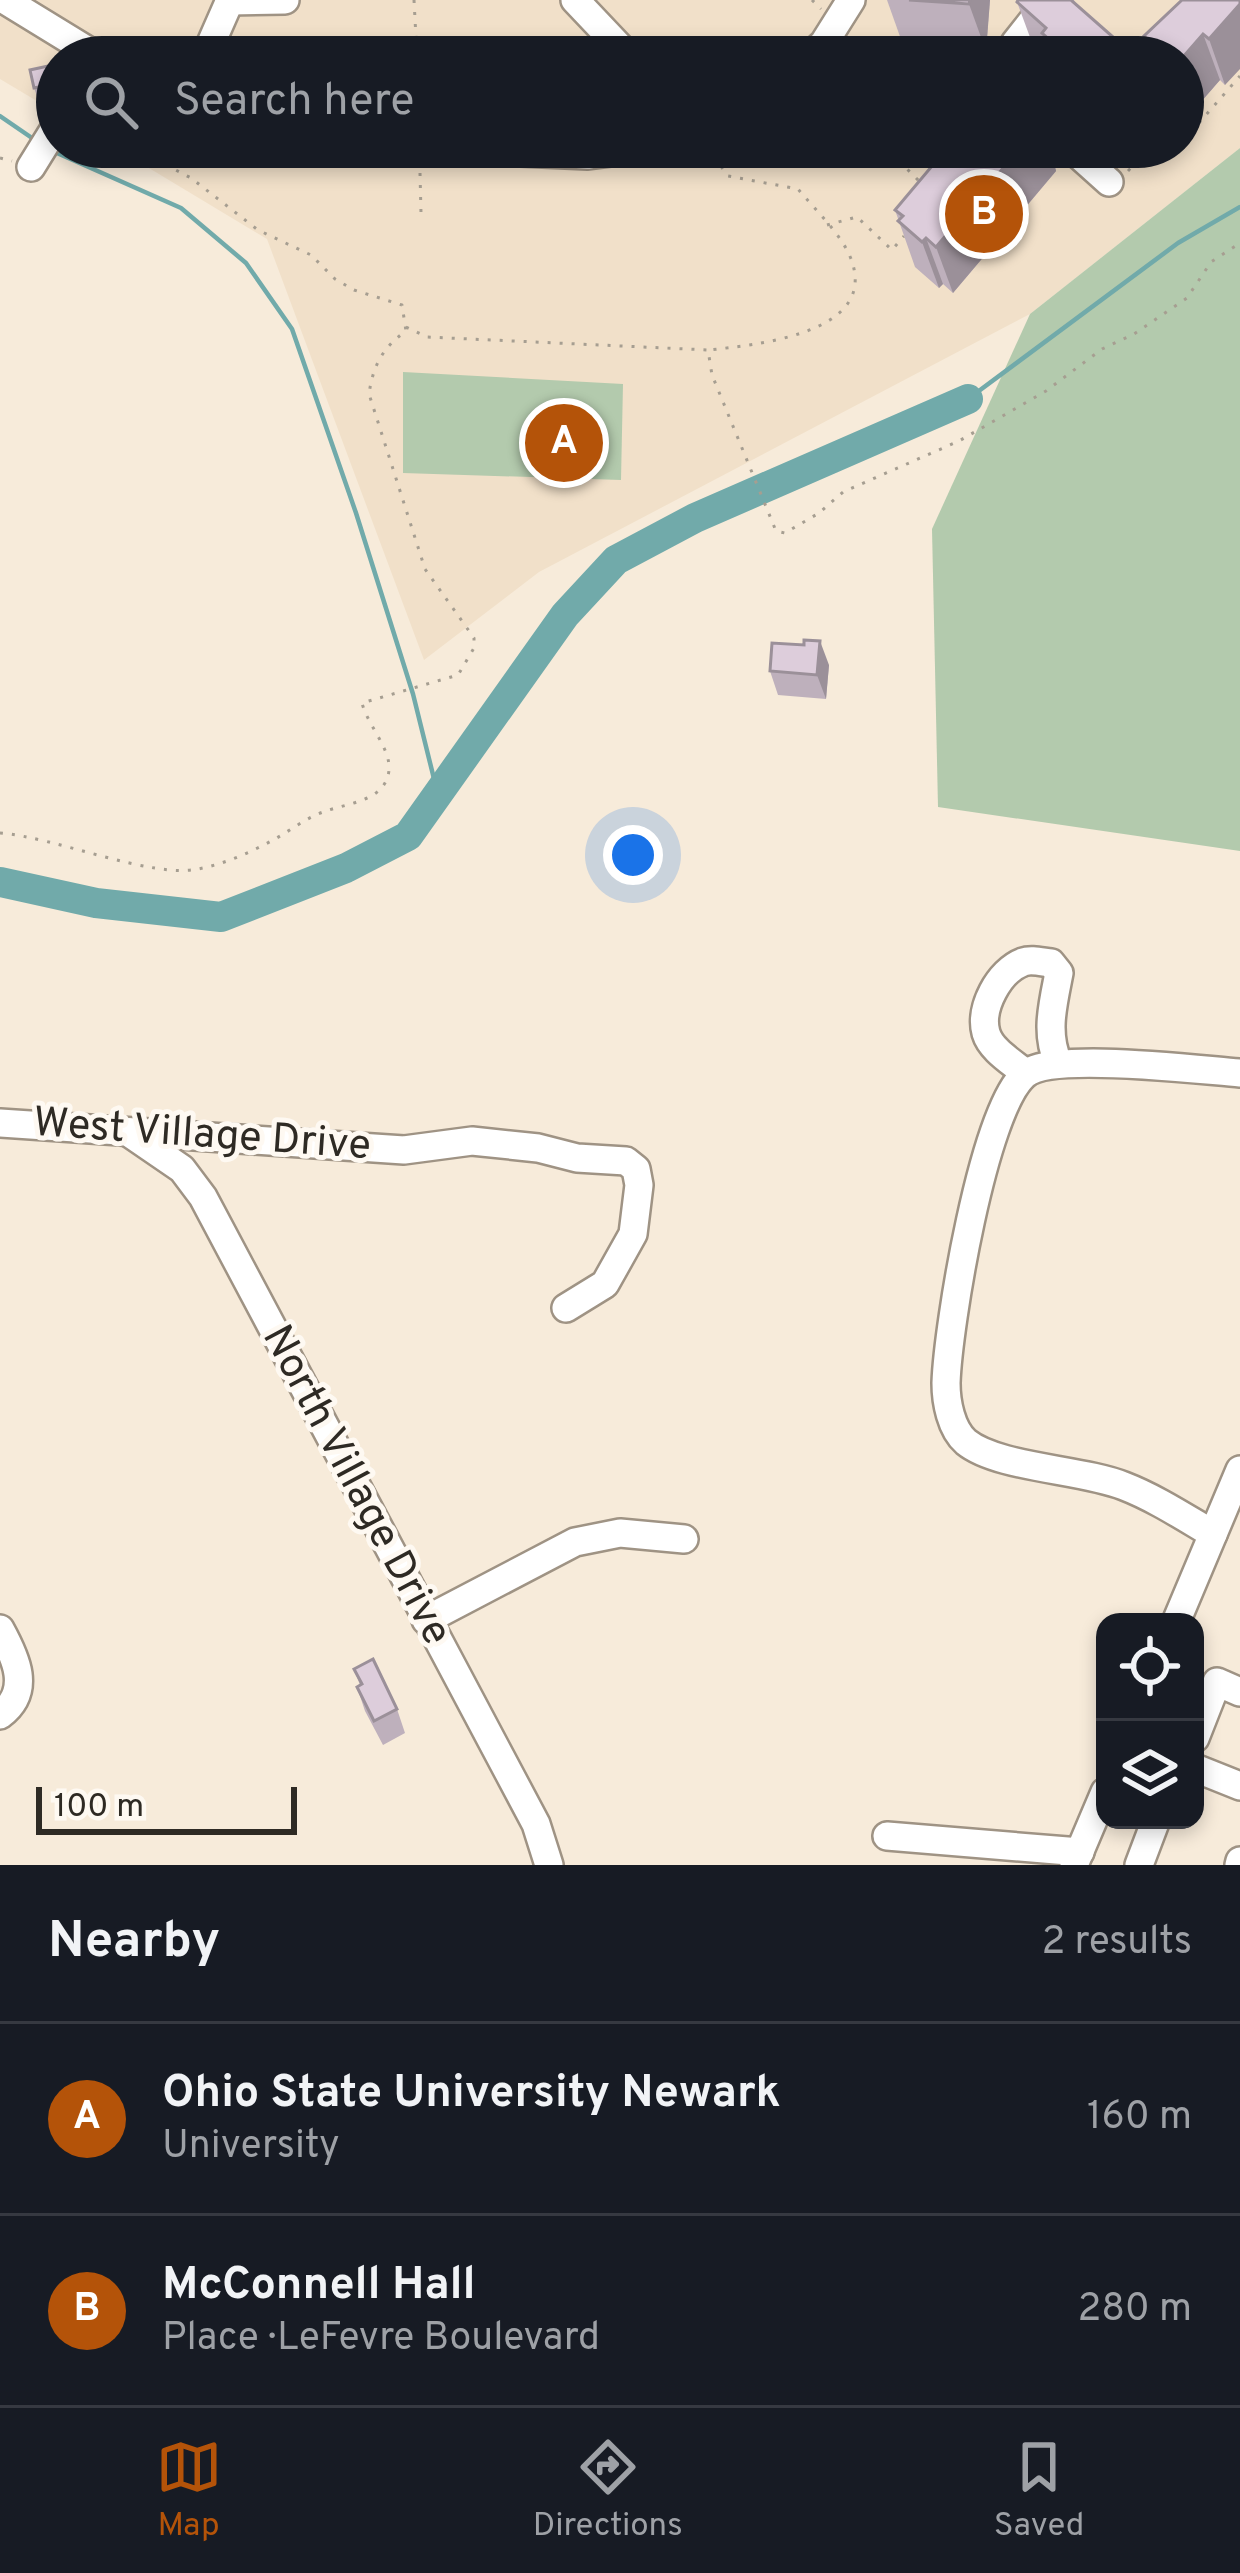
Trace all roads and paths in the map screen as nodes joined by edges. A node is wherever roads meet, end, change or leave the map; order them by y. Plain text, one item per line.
1 (5, 0) edge
2 (285, 0) edge
3 (414, 0) edge
4 (574, 0) edge
5 (851, 0) edge
6 (1049, 0) edge
7 (230, 1) edge
8 (849, 33) dead end
9 (62, 36) edge
10 (214, 36) edge
11 (416, 36) edge
12 (609, 36) edge
13 (828, 36) edge
14 (852, 36) edge
15 (1021, 36) edge
16 (1240, 76) edge
17 (1215, 79) dead end
18 (1228, 91) junction
19 (1204, 119) edge
20 (36, 160) edge
21 (32, 167) dead end
22 (172, 168) edge
23 (420, 168) edge
24 (722, 168) edge
25 (905, 168) edge
26 (1093, 168) edge
27 (1109, 182) dead end
28 (921, 183) edge
29 (421, 213) dead end
30 (827, 225) junction
31 (907, 233) edge
32 (1240, 243) edge
33 (406, 326) junction
34 (708, 350) junction
35 (0, 832) edge
36 (1058, 1062) junction
37 (1025, 1072) junction
38 (1240, 1073) edge
39 (0, 1123) edge
40 (128, 1132) junction
41 (566, 1308) dead end
42 (1240, 1470) edge
43 (1213, 1534) junction
44 (684, 1539) dead end
45 (1180, 1613) edge
46 (426, 1620) junction
47 (0, 1629) edge
48 (1240, 1692) edge
49 (0, 1715) edge
50 (1202, 1721) edge
51 (1204, 1772) edge
52 (1240, 1786) edge
53 (1096, 1814) edge
54 (1153, 1829) edge
55 (887, 1836) dead end
56 (1077, 1859) edge
57 (549, 1865) edge
58 (1139, 1865) edge

1 - 9 street
2 - 7 street
3 - 11 path
4 - 12 street
5 - 13 street
6 - 15 street
7 - 10 street
8 - 14 path
16 - 18 path
17 - 18 path
18 - 19 path
20 - 21 street
22 - 33 path
23 - 29 path
24 - 30 path
25 - 28 path
26 - 27 street
30 - 31 path
30 - 34 path
32 - 34 path
33 - 34 path
33 - 35 path
36 - 37 street
36 - 37 street
36 - 38 street
37 - 43 street
39 - 40 street, West Village Drive
40 - 41 street, West Village Drive
40 - 46 street, North Village Drive
42 - 43 street
43 - 45 street
44 - 46 street
46 - 57 street, North Village Drive
47 - 49 street
48 - 50 street
51 - 52 street
53 - 56 street
54 - 58 street
55 - 56 street

